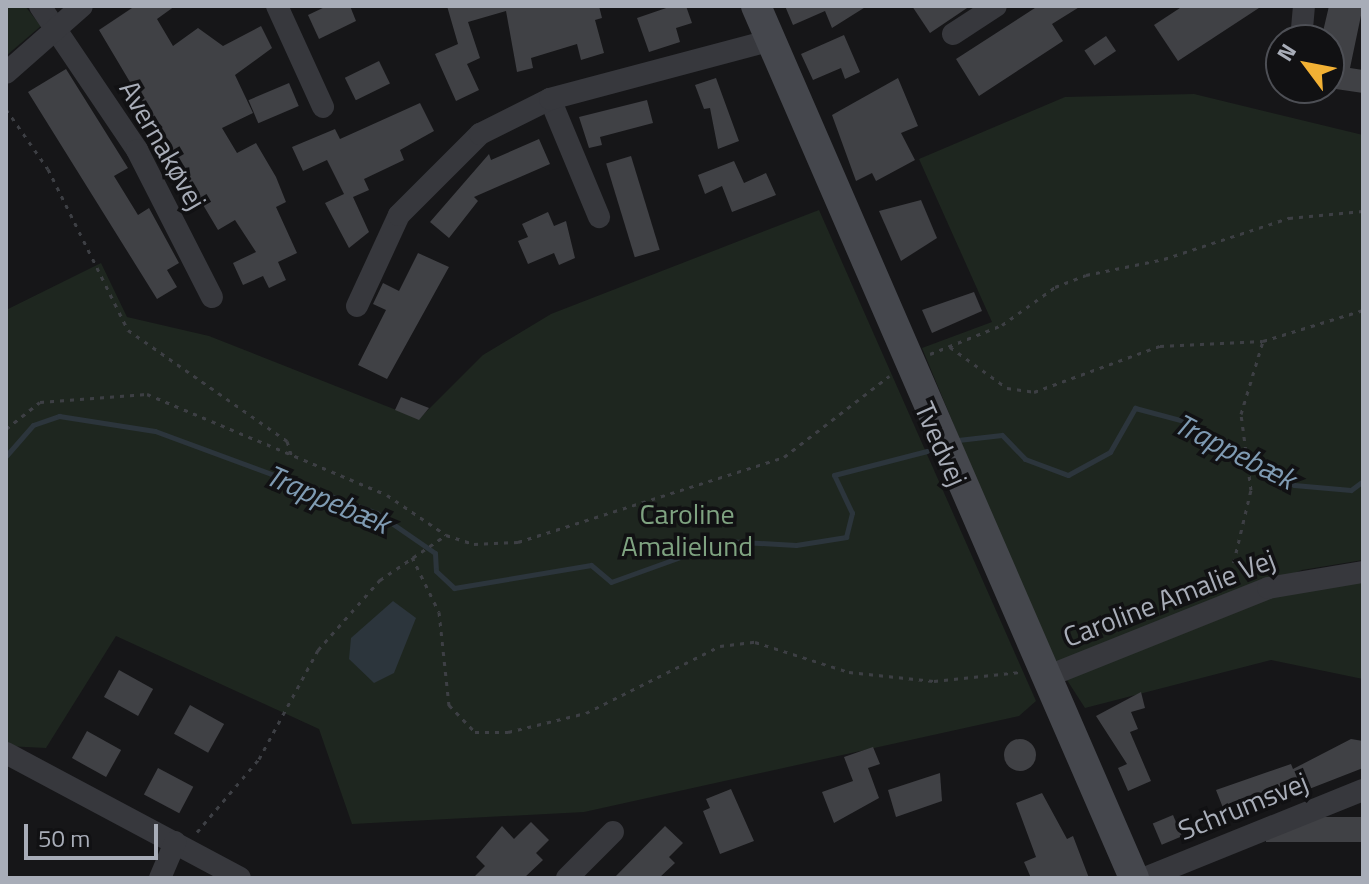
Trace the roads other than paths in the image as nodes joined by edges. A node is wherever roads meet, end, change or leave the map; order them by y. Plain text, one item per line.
1 (40, 6) edge
2 (82, 6) edge
3 (277, 6) edge
4 (756, 6) edge
5 (996, 6) edge
6 (56, 28) junction
7 (953, 34) dead end
8 (771, 40) junction
9 (6, 73) edge
10 (550, 99) junction
11 (323, 107) dead end
12 (599, 217) dead end
13 (212, 297) dead end
14 (357, 306) dead end
15 (1363, 572) edge
16 (1043, 673) junction
17 (6, 753) edge
18 (1363, 790) edge
19 (613, 832) dead end
20 (181, 845) junction
21 (160, 878) edge
22 (240, 878) edge
23 (567, 878) edge
24 (1134, 878) edge
25 (1145, 878) edge

1 - 6 street, Avernakøvej
2 - 6 street
3 - 11 street
4 - 8 street, Tvedvej
5 - 7 street
6 - 9 street
6 - 13 street, Avernakøvej
8 - 10 street
8 - 16 street, Tvedvej
10 - 12 street
10 - 14 street
15 - 16 street, Caroline Amalie Vej
16 - 24 street, Tvedvej
17 - 20 street
18 - 25 street, Schrumsvej
19 - 23 street
20 - 21 street
20 - 22 street

